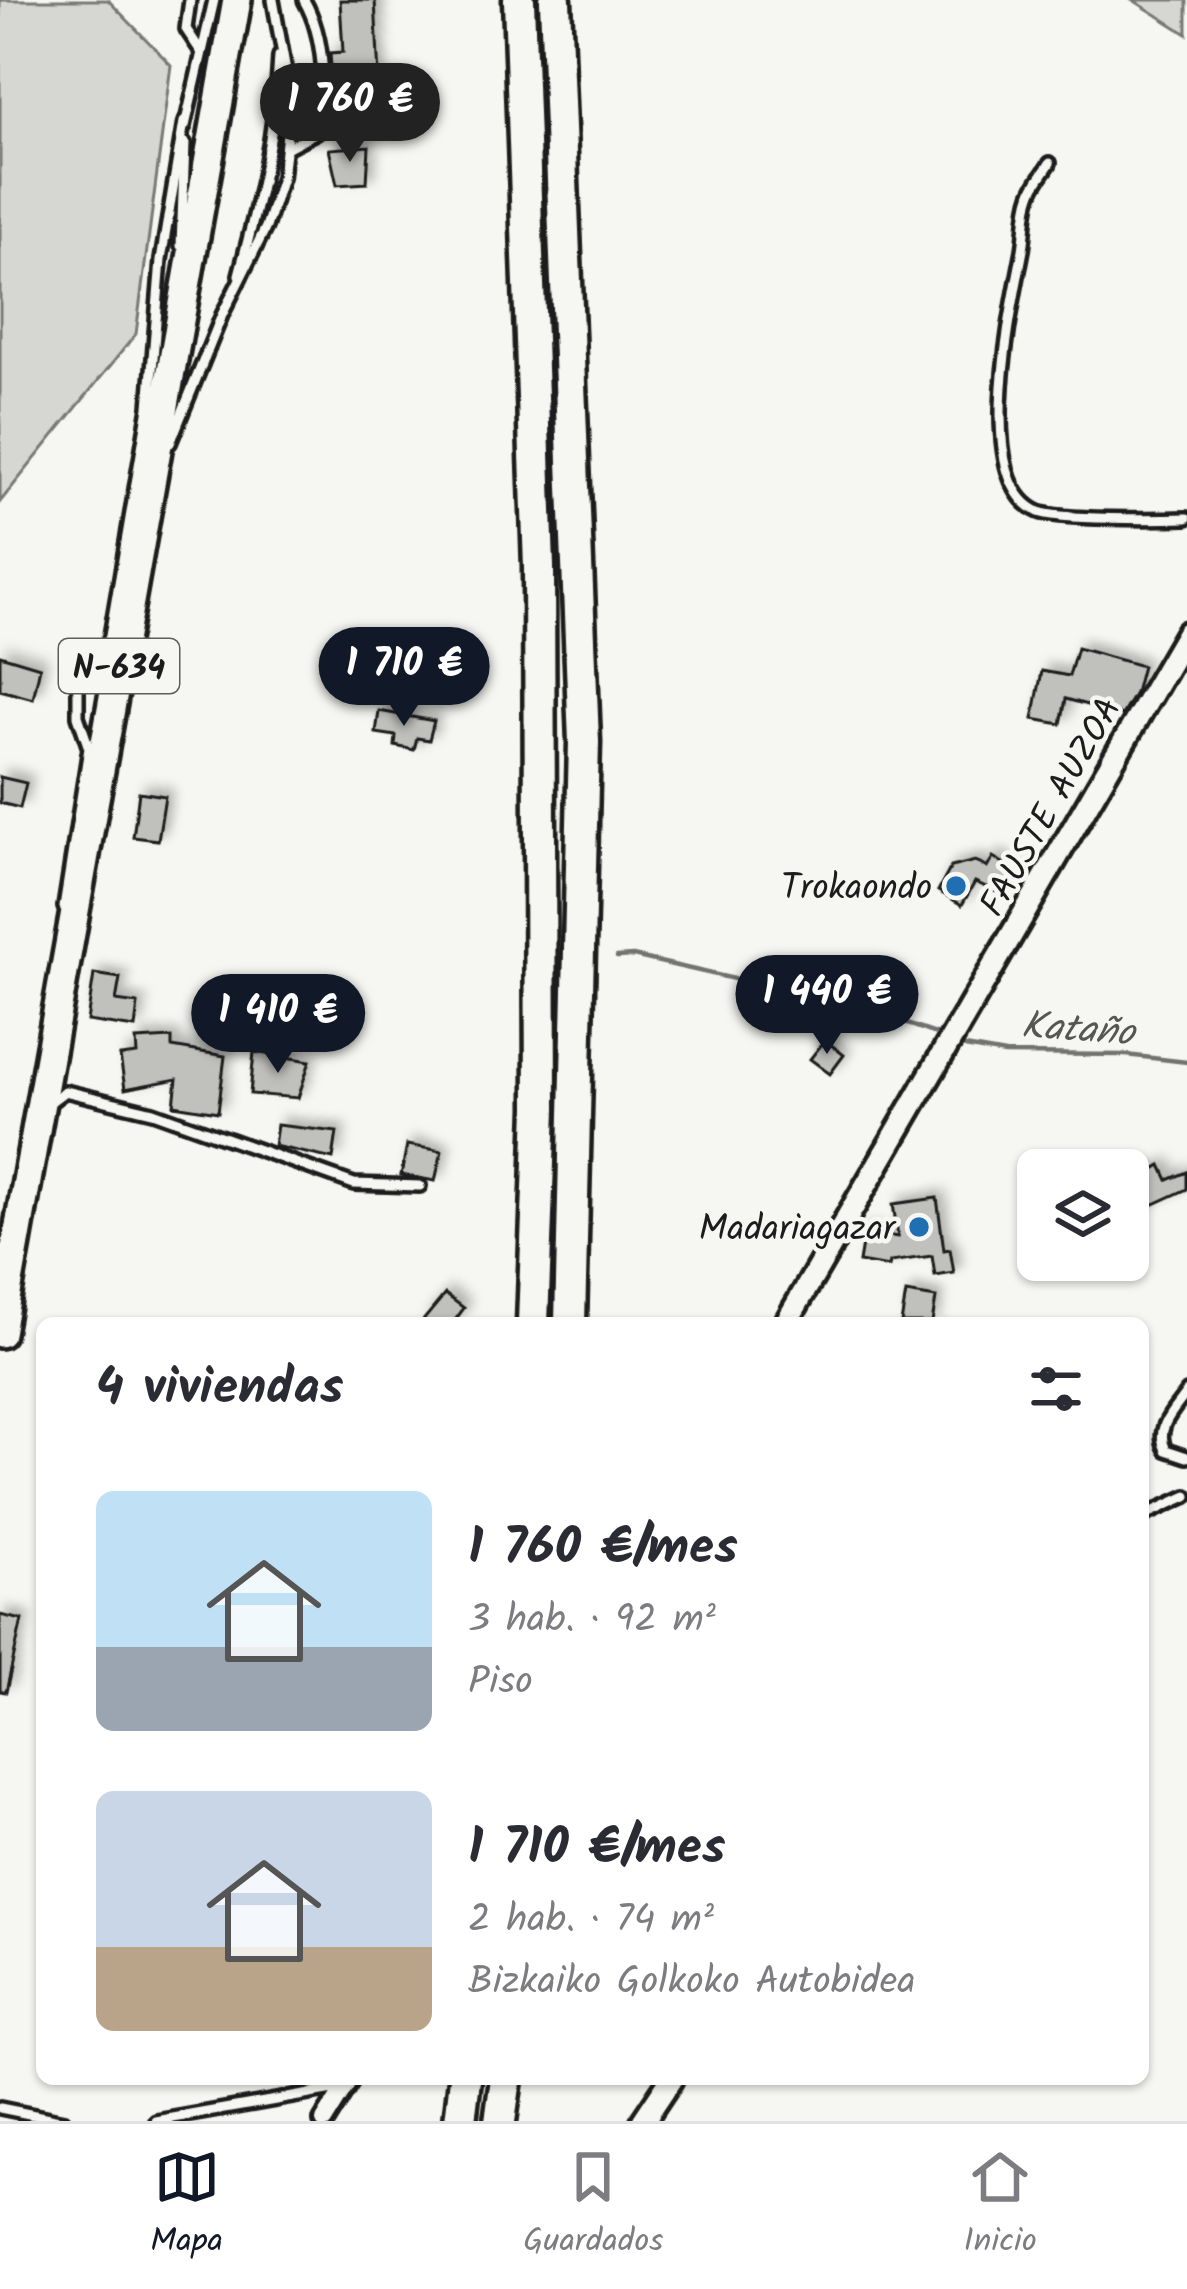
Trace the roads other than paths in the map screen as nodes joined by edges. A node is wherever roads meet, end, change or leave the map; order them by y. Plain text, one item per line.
1 (190, 0) edge
2 (214, 0) edge
3 (237, 0) edge
4 (273, 0) edge
5 (304, 0) edge
6 (519, 0) edge
7 (555, 0) edge
8 (280, 42) junction
9 (200, 51) junction
10 (184, 122) junction
11 (288, 147) junction
12 (1050, 164) dead end
13 (234, 292) junction
14 (172, 364) junction
15 (151, 486) junction
16 (1187, 518) edge
17 (1187, 633) edge
18 (67, 958) junction
19 (51, 1046) junction
20 (65, 1090) junction
21 (39, 1112) junction
22 (420, 1186) dead end
23 (533, 1317) edge
24 (570, 1317) edge
25 (790, 1317) edge
26 (0, 1333) edge
27 (1187, 1392) edge
28 (1187, 1457) edge
29 (1187, 1496) edge
30 (1149, 1513) edge
31 (342, 2085) edge
32 (346, 2085) edge
33 (464, 2085) edge
34 (505, 2085) edge
35 (667, 2085) edge
36 (0, 2108) edge
37 (64, 2121) edge
38 (156, 2121) edge
39 (324, 2121) edge
40 (460, 2121) edge
41 (500, 2121) edge
42 (644, 2121) edge

1 - 9 lane
2 - 9 lane
3 - 14 highway, N-634
4 - 8 lane
5 - 11 lane
6 - 23 highway
7 - 24 highway
8 - 11 lane
8 - 13 lane
9 - 10 lane
10 - 14 lane
10 - 18 lane
11 - 13 lane
12 - 16 lane
13 - 15 lane
14 - 15 highway, N-634
15 - 18 highway, N-634
17 - 25 street, FAUSTE AUZOA
18 - 19 highway, N-634
19 - 20 lane
19 - 21 highway, N-634
20 - 21 lane
20 - 22 lane
21 - 26 highway, N-634
27 - 28 lane
29 - 30 lane
31 - 38 lane
32 - 39 street
33 - 40 highway
34 - 41 highway
35 - 42 street
36 - 37 lane

